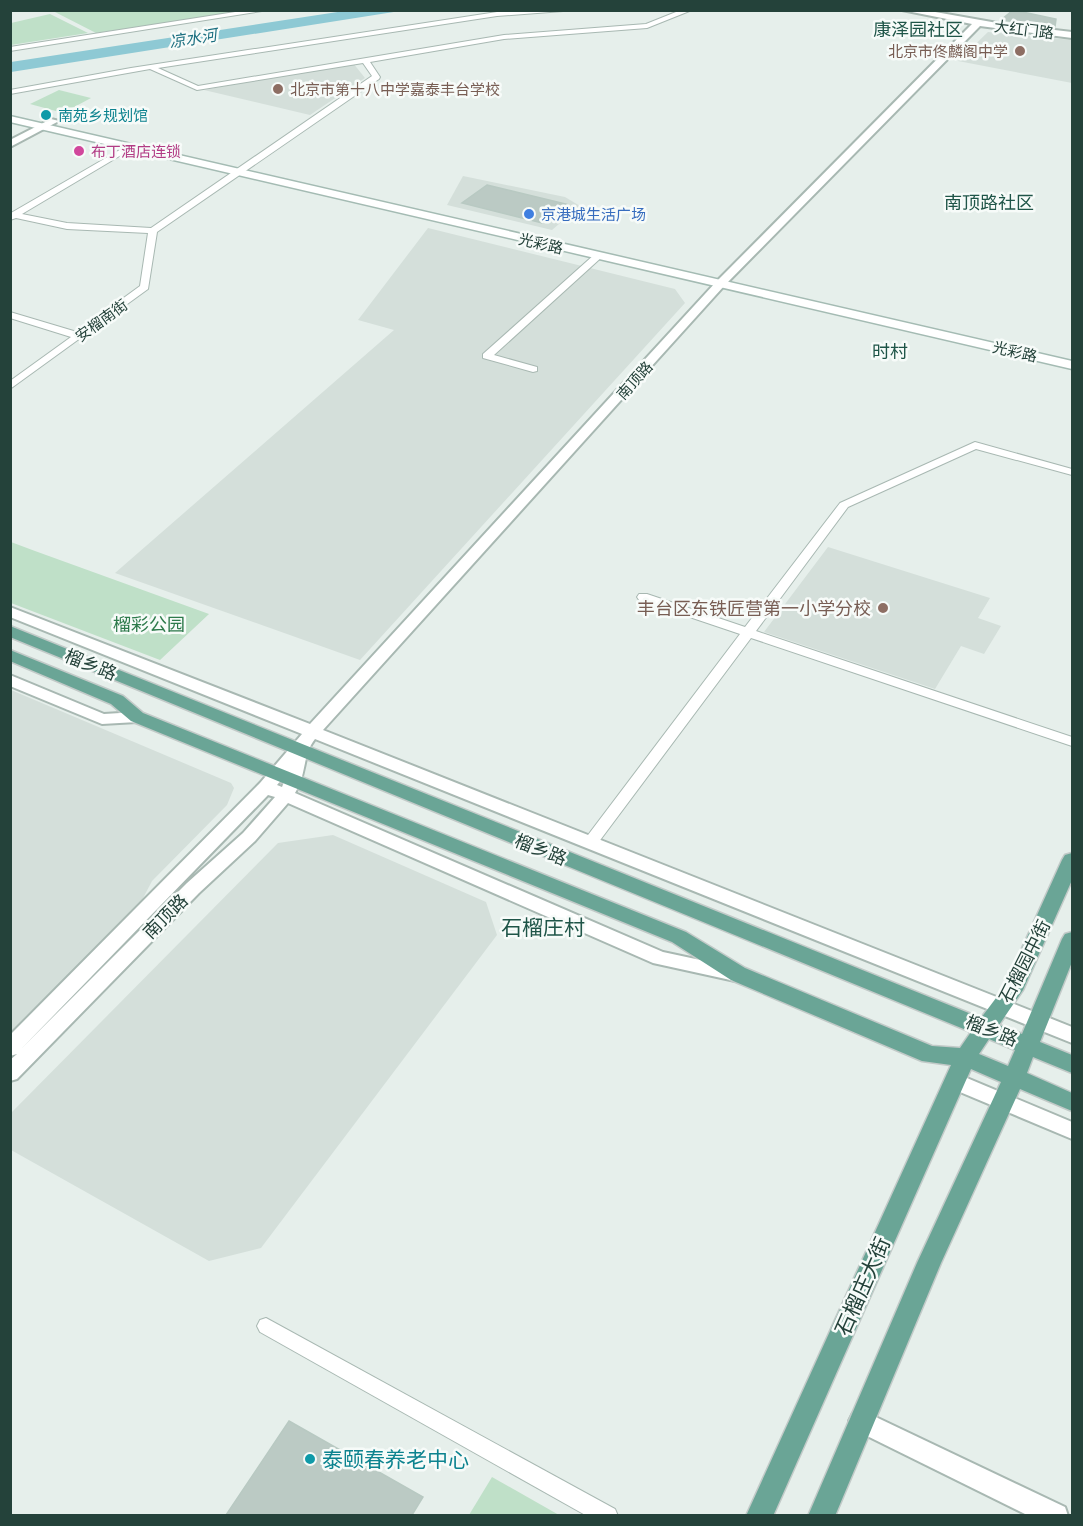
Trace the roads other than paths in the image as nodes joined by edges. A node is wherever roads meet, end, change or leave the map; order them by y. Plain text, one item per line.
1 (265, 10) edge
2 (573, 10) edge
3 (689, 10) edge
4 (906, 10) edge
5 (922, 10) edge
6 (978, 22) junction
7 (1072, 33) edge
8 (10, 48) edge
9 (365, 60) junction
10 (152, 68) junction
11 (10, 92) edge
12 (10, 112) edge
13 (10, 119) edge
14 (50, 124) junction
15 (10, 144) edge
16 (130, 146) junction
17 (250, 164) junction
18 (239, 172) junction
19 (12, 216) edge
20 (153, 231) junction
21 (598, 256) junction
22 (724, 280) junction
23 (10, 315) edge
24 (79, 336) junction
25 (1072, 354) edge
26 (1072, 364) edge
27 (533, 369) dead end
28 (10, 386) edge
29 (1072, 472) edge
30 (643, 597) dead end
31 (10, 611) edge
32 (10, 631) edge
33 (748, 632) junction
34 (10, 655) edge
35 (10, 680) edge
36 (137, 717) junction
37 (312, 732) junction
38 (1072, 742) edge
39 (300, 749) junction
40 (286, 783) junction
41 (590, 843) junction
42 (1072, 860) edge
43 (1072, 939) edge
44 (738, 974) junction
45 (1002, 1006) junction
46 (1038, 1021) junction
47 (987, 1028) junction
48 (1072, 1035) edge
49 (1028, 1045) junction
50 (10, 1048) edge
51 (966, 1057) junction
52 (1072, 1064) edge
53 (10, 1074) edge
54 (1014, 1078) junction
55 (955, 1081) junction
56 (1003, 1101) junction
57 (1072, 1102) edge
58 (1072, 1131) edge
59 (266, 1326) dead end
60 (861, 1421) junction
61 (609, 1515) edge
62 (759, 1515) edge
63 (821, 1515) edge
64 (1056, 1515) edge

1 - 8 street
2 - 10 street
3 - 9 street
4 - 6 street, 大红门路
5 - 6 street, 大红门路
6 - 7 street, 大红门路
6 - 22 street, 南顶路
9 - 10 street
9 - 17 street
10 - 11 street
12 - 14 main road, 光彩路
13 - 14 main road, 光彩路
14 - 15 street
14 - 16 main road, 光彩路
14 - 17 main road, 光彩路
16 - 18 main road, 光彩路
16 - 19 street
17 - 18 street
17 - 22 main road, 光彩路
18 - 20 street
18 - 21 main road, 光彩路
19 - 20 street
20 - 24 street, 安榴南街
21 - 22 main road, 光彩路
21 - 27 street
22 - 25 main road, 光彩路
22 - 26 main road, 光彩路
22 - 37 street, 南顶路
23 - 24 street
24 - 28 street, 安榴南街
29 - 33 street
30 - 33 street
31 - 37 street, 榴乡路
32 - 39 main road, 榴乡路
33 - 38 street
33 - 41 street
34 - 36 main road, 榴乡路
35 - 36 street, 榴乡路
36 - 40 main road, 榴乡路
37 - 39 street, 南顶路
37 - 41 street, 榴乡路
39 - 40 street, 南顶路
39 - 47 main road, 榴乡路
40 - 44 main road, 榴乡路
40 - 44 street, 榴乡路
40 - 50 street, 南顶路
40 - 53 street, 南顶路
41 - 45 street, 榴乡路
42 - 45 main road, 石榴园中街
43 - 46 main road, 石榴园中街
44 - 51 main road, 榴乡路
45 - 46 street, 榴乡路
45 - 47 main road, 石榴园中街
46 - 48 street, 榴乡路
46 - 49 main road, 石榴园中街
47 - 49 main road, 榴乡路
47 - 51 main road, 石榴园中街
49 - 52 main road, 榴乡路
49 - 54 main road, 石榴园中街
51 - 54 main road, 榴乡路
51 - 55 main road, 石榴庄大街
54 - 56 main road
54 - 57 main road, 榴乡路
55 - 56 street
55 - 62 main road, 石榴庄大街
56 - 58 street
56 - 60 main road
59 - 61 street
60 - 63 main road
60 - 64 street

